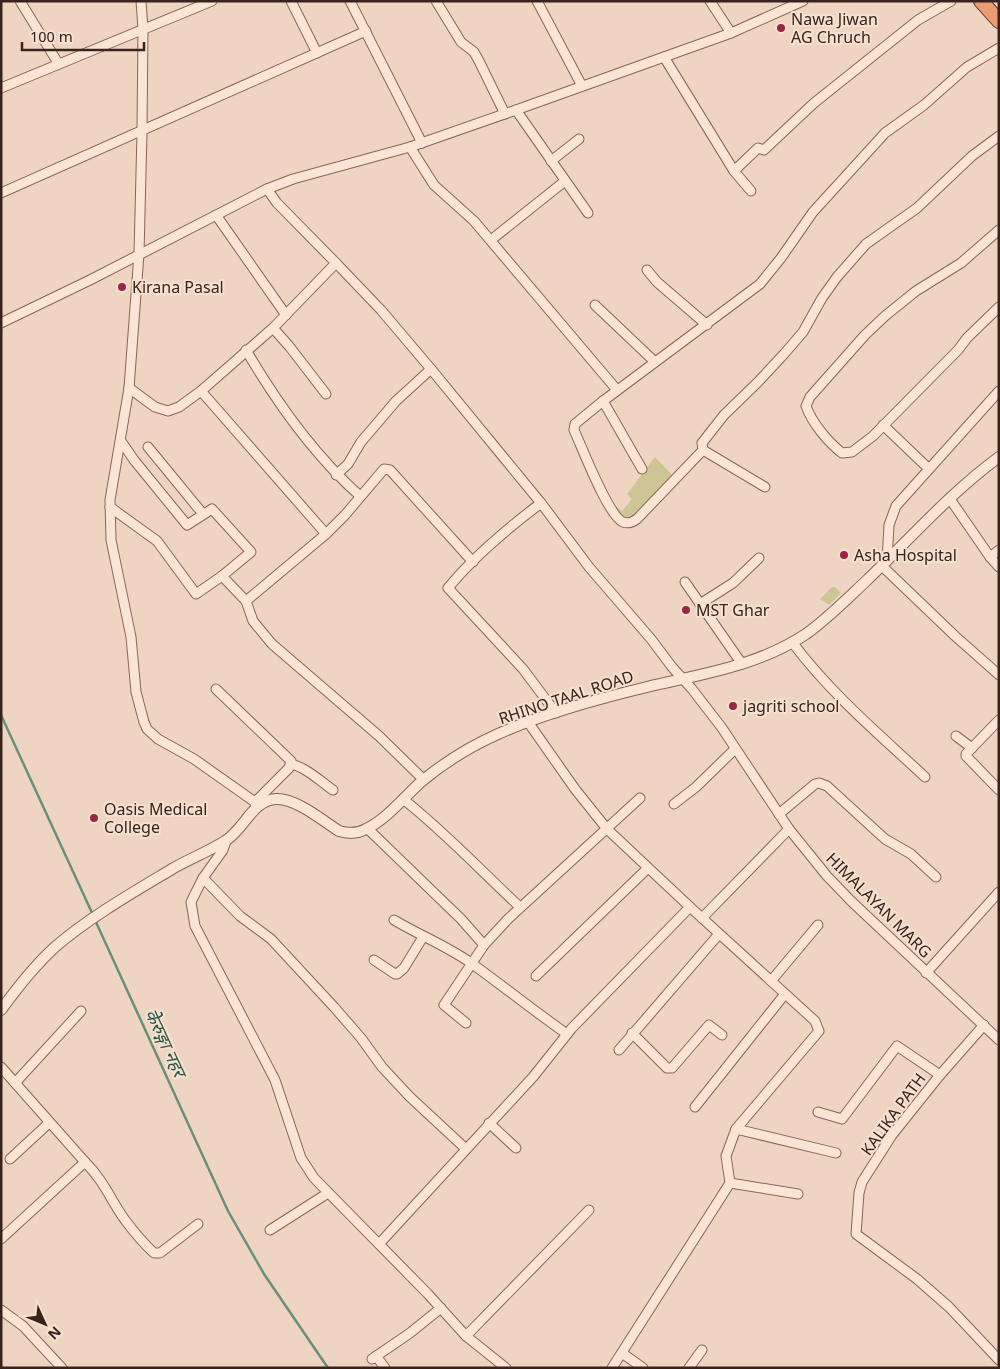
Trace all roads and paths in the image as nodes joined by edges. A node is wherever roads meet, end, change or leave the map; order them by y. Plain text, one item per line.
1 (20, 1) edge
2 (141, 1) edge
3 (212, 1) edge
4 (291, 1) edge
5 (350, 1) edge
6 (436, 1) edge
7 (537, 1) edge
8 (710, 1) edge
9 (803, 1) edge
10 (951, 1) edge
11 (981, 1) edge
12 (999, 21) edge
13 (143, 29) junction
14 (366, 31) junction
15 (731, 33) junction
16 (999, 48) edge
17 (317, 53) junction
18 (664, 57) junction
19 (58, 64) junction
20 (582, 86) junction
21 (1, 88) edge
22 (516, 110) junction
23 (505, 114) junction
24 (142, 132) junction
25 (999, 136) edge
26 (579, 139) dead end
27 (422, 143) junction
28 (410, 147) junction
29 (551, 161) junction
30 (734, 171) junction
31 (565, 181) junction
32 (267, 189) junction
33 (751, 191) dead end
34 (1, 193) edge
35 (588, 213) dead end
36 (216, 215) junction
37 (999, 230) edge
38 (491, 240) junction
39 (139, 254) junction
40 (336, 262) junction
41 (647, 270) dead end
42 (596, 305) dead end
43 (999, 307) edge
44 (286, 315) junction
45 (1, 323) edge
46 (707, 325) junction
47 (273, 328) junction
48 (246, 350) junction
49 (655, 362) junction
50 (431, 369) junction
51 (129, 388) junction
52 (617, 390) junction
53 (201, 391) junction
54 (999, 391) edge
55 (326, 394) dead end
56 (602, 401) junction
57 (883, 425) junction
58 (121, 441) junction
59 (148, 446) dead end
60 (704, 450) junction
61 (999, 457) edge
62 (928, 468) junction
63 (642, 469) dead end
64 (336, 475) junction
65 (765, 487) dead end
66 (360, 496) junction
67 (950, 499) junction
68 (541, 503) junction
69 (110, 507) junction
70 (203, 514) junction
71 (326, 534) junction
72 (999, 550) edge
73 (990, 557) junction
74 (760, 558) dead end
75 (472, 562) junction
76 (884, 563) junction
77 (999, 567) edge
78 (222, 576) junction
79 (685, 582) dead end
80 (246, 601) junction
81 (700, 604) junction
82 (792, 642) junction
83 (742, 664) junction
84 (999, 675) edge
85 (684, 680) junction
86 (216, 689) dead end
87 (556, 713) junction
88 (999, 720) edge
89 (528, 722) junction
90 (956, 736) dead end
91 (972, 748) junction
92 (736, 749) junction
93 (291, 764) junction
94 (925, 777) dead end
95 (424, 780) junction
96 (333, 790) dead end
97 (999, 790) edge
98 (640, 798) dead end
99 (403, 799) junction
100 (256, 804) junction
101 (674, 804) dead end
102 (779, 814) junction
103 (368, 828) junction
104 (789, 828) junction
105 (606, 829) junction
106 (226, 841) junction
107 (648, 868) junction
108 (936, 877) dead end
109 (203, 878) junction
110 (999, 892) edge
111 (520, 907) junction
112 (690, 907) junction
113 (702, 918) junction
114 (394, 920) dead end
115 (818, 925) dead end
116 (719, 934) junction
117 (423, 937) junction
118 (484, 946) junction
119 (374, 960) dead end
120 (471, 963) junction
121 (926, 973) junction
122 (536, 976) dead end
123 (771, 981) junction
124 (785, 994) junction
125 (1, 1010) edge
126 (81, 1011) dead end
127 (466, 1023) dead end
128 (984, 1025) junction
129 (632, 1033) junction
130 (567, 1034) junction
131 (722, 1035) dead end
132 (999, 1040) edge
133 (618, 1050) dead end
134 (1, 1067) edge
135 (940, 1075) junction
136 (15, 1083) junction
137 (695, 1107) dead end
138 (818, 1112) dead end
139 (49, 1123) junction
140 (489, 1123) junction
141 (736, 1129) junction
142 (516, 1148) dead end
143 (466, 1149) junction
144 (836, 1153) dead end
145 (10, 1159) dead end
146 (85, 1162) junction
147 (730, 1183) junction
148 (328, 1192) junction
149 (798, 1194) dead end
150 (589, 1210) dead end
151 (198, 1224) dead end
152 (270, 1230) dead end
153 (1, 1239) edge
154 (379, 1244) junction
155 (441, 1308) junction
156 (1, 1310) edge
157 (466, 1336) junction
158 (702, 1350) dead end
159 (622, 1353) junction
160 (999, 1360) edge
161 (62, 1368) edge
162 (385, 1368) edge
163 (506, 1368) edge
164 (612, 1368) edge
165 (643, 1368) edge
166 (689, 1368) edge

1 - 19 street
2 - 13 street
3 - 13 street
4 - 17 street
5 - 14 street
6 - 23 street
7 - 20 street
8 - 15 street
9 - 15 street
10 - 30 street
11 - 12 highway
13 - 19 street
13 - 24 street
14 - 17 street
14 - 27 street
15 - 18 street
16 - 46 street
17 - 24 street
18 - 20 street
18 - 30 street
19 - 21 street
20 - 22 street
22 - 23 street
22 - 29 street
23 - 27 street
24 - 34 street
24 - 39 street
25 - 60 street
26 - 29 street
27 - 28 street
28 - 32 street
28 - 38 street
29 - 31 street
30 - 33 street
31 - 35 street
31 - 38 street
32 - 36 street
32 - 40 street, HIMALAYAN MARG
36 - 39 street
36 - 44 street
37 - 57 street
38 - 52 street
39 - 45 street
39 - 51 street
40 - 44 street
40 - 50 street, HIMALAYAN MARG
41 - 46 street
42 - 49 street
43 - 57 street
44 - 47 street
46 - 49 street
47 - 48 street
47 - 55 street
48 - 53 street
48 - 64 street
49 - 52 street
50 - 64 street
50 - 68 street, HIMALAYAN MARG
51 - 53 street
51 - 58 street
52 - 56 street
53 - 71 street
54 - 62 street
56 - 60 street
56 - 63 street
57 - 62 street
58 - 69 street
58 - 70 street
59 - 70 street
60 - 65 street
61 - 67 street, RHINO TAAL ROAD
62 - 76 street
64 - 66 street
66 - 71 street
66 - 75 street
67 - 73 street
67 - 76 street, RHINO TAAL ROAD
68 - 75 street
68 - 85 street, HIMALAYAN MARG
69 - 78 street
69 - 100 street
70 - 78 street
71 - 80 street
72 - 73 street
73 - 77 street
74 - 81 street
75 - 87 street
76 - 82 street, RHINO TAAL ROAD
76 - 84 street
78 - 80 street
79 - 81 street
80 - 95 street
81 - 83 street
82 - 83 street, RHINO TAAL ROAD
82 - 94 street
83 - 85 street, RHINO TAAL ROAD
85 - 87 street, RHINO TAAL ROAD
85 - 92 street, HIMALAYAN MARG
86 - 93 street
87 - 89 street, RHINO TAAL ROAD
88 - 91 street
89 - 95 street, RHINO TAAL ROAD
89 - 105 street
90 - 91 street
91 - 97 street
92 - 101 street
92 - 102 street, HIMALAYAN MARG
93 - 96 street
93 - 100 street
95 - 99 street, RHINO TAAL ROAD
98 - 105 street
99 - 103 street, RHINO TAAL ROAD
99 - 111 street
100 - 103 street, RHINO TAAL ROAD
100 - 106 street
102 - 104 street, HIMALAYAN MARG
102 - 108 street
103 - 118 street
104 - 113 street
104 - 121 street, HIMALAYAN MARG
105 - 107 street
105 - 111 street
106 - 109 street
106 - 125 street
107 - 112 street
107 - 122 street
109 - 143 street
109 - 148 street
110 - 121 street
111 - 118 street
112 - 113 street
112 - 130 street
113 - 116 street
114 - 117 street
115 - 123 street
116 - 123 street
116 - 129 street
117 - 119 street
117 - 120 street
118 - 120 street
120 - 127 street
120 - 130 street
121 - 128 street, HIMALAYAN MARG
123 - 124 street
124 - 137 street
124 - 141 street
126 - 136 street
128 - 132 street, HIMALAYAN MARG
128 - 135 street, KALIKA PATH
129 - 131 street
129 - 133 street
130 - 140 street
134 - 136 street
135 - 138 street
135 - 160 street, KALIKA PATH
136 - 139 street
139 - 145 street
139 - 146 street
140 - 142 street
140 - 143 street
141 - 144 street
141 - 147 street
143 - 154 street
146 - 151 street
146 - 153 street
147 - 149 street
147 - 159 street
148 - 152 street
148 - 154 street
150 - 157 street
154 - 155 street
155 - 157 street
155 - 162 street
156 - 161 street
157 - 163 street
158 - 166 street
159 - 164 street
159 - 165 street

